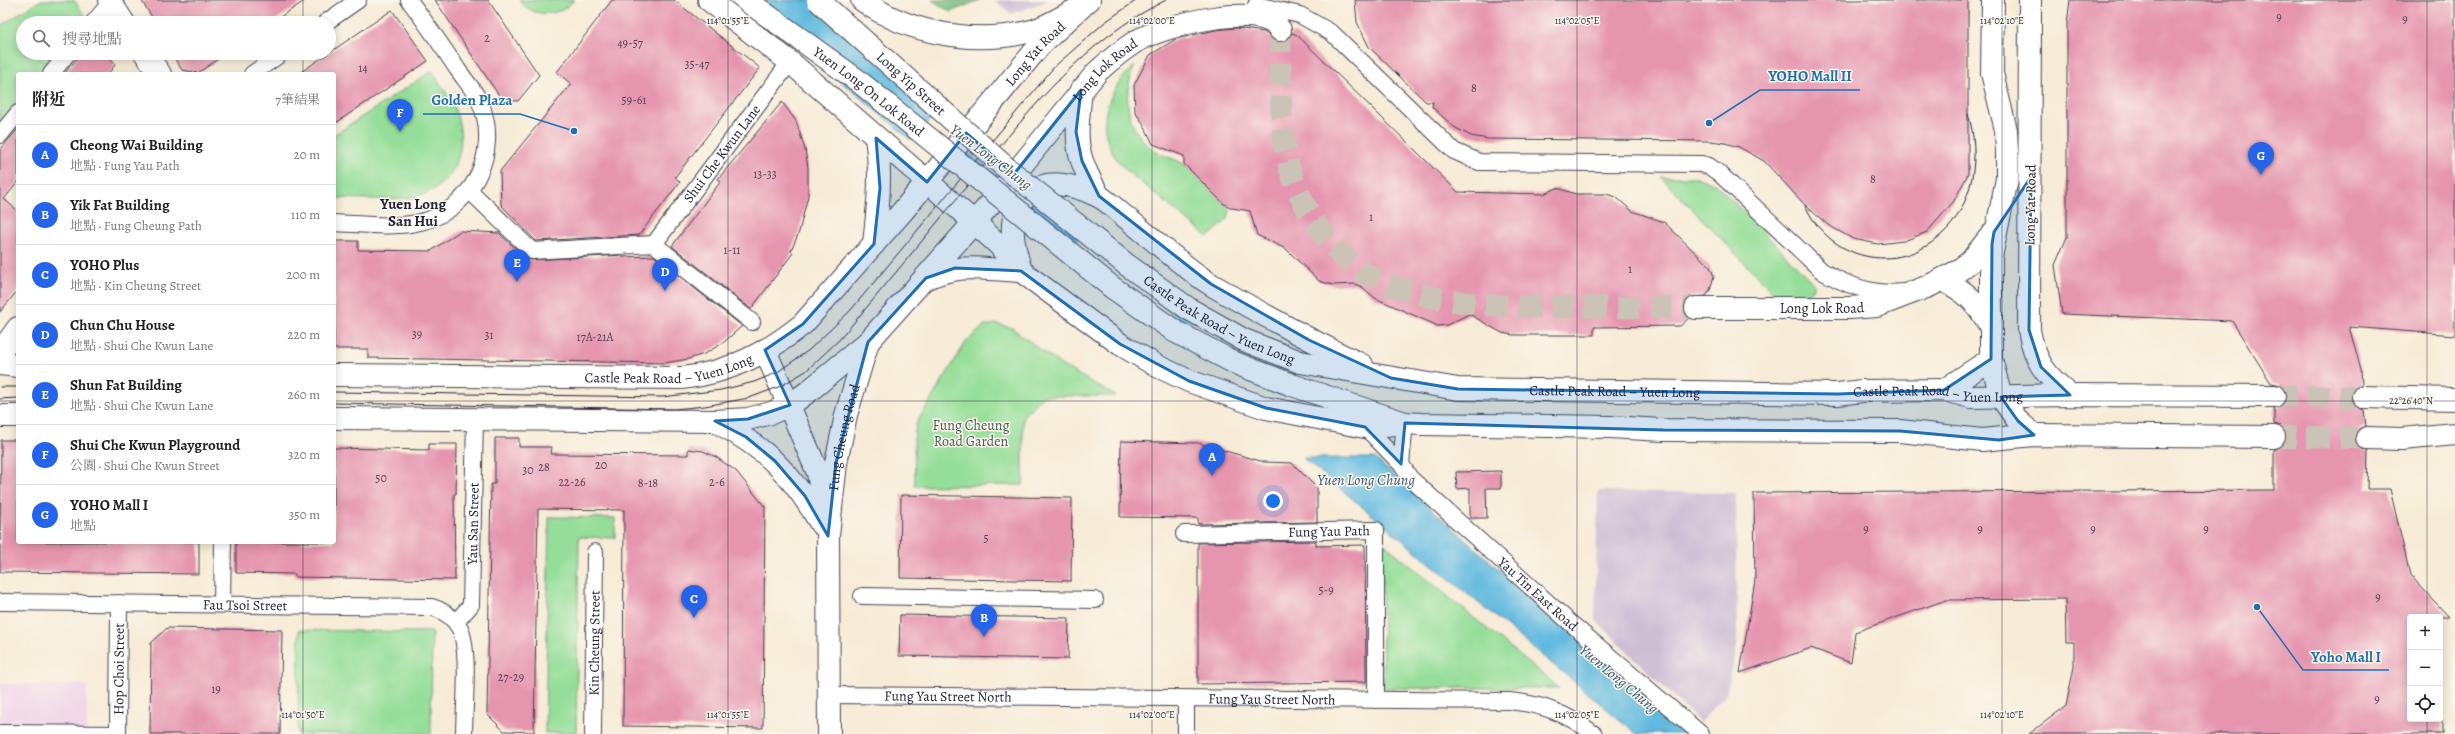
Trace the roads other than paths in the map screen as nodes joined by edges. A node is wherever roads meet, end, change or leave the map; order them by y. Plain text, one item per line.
1 (358, 0) edge
2 (409, 0) edge
3 (709, 0) edge
4 (746, 0) edge
5 (818, 0) edge
6 (862, 0) edge
7 (1993, 0) edge
8 (2030, 0) edge
9 (109, 1) edge
10 (1084, 4) edge
11 (1256, 4) junction
12 (98, 16) edge
13 (119, 16) edge
14 (335, 16) edge
15 (1280, 30) tunnel mouth
16 (62, 60) edge
17 (150, 60) edge
18 (272, 60) edge
19 (790, 62) junction
20 (53, 72) edge
21 (159, 72) edge
22 (255, 72) edge
23 (1081, 90) junction
24 (16, 115) edge
25 (981, 116) joint
26 (0, 135) edge
27 (876, 138) junction
28 (1019, 161) junction
29 (2031, 177) junction
30 (928, 182) junction
31 (469, 190) junction
32 (990, 194) junction
33 (1099, 196) junction
34 (974, 222) junction
35 (336, 223) edge
36 (1994, 232) junction
37 (654, 244) junction
38 (874, 244) junction
39 (1021, 271) junction
40 (926, 278) junction
41 (1942, 280) junction
42 (1914, 290) junction
43 (1696, 308) tunnel mouth
44 (752, 322) dead end
45 (1990, 326) junction
46 (16, 331) edge
47 (868, 342) junction
48 (765, 350) junction
49 (0, 353) edge
50 (1991, 359) junction
51 (0, 364) edge
52 (16, 366) edge
53 (336, 375) edge
54 (1391, 378) junction
55 (1944, 390) junction
56 (2455, 393) edge
57 (2070, 395) junction
58 (2274, 396) tunnel mouth
59 (2001, 397) junction
60 (2363, 397) tunnel mouth
61 (2403, 397) junction
62 (2455, 400) edge
63 (790, 405) junction
64 (0, 416) edge
65 (16, 416) edge
66 (336, 418) edge
67 (475, 419) junction
68 (715, 421) junction
69 (1405, 423) junction
70 (1365, 427) junction
71 (2455, 434) edge
72 (2034, 435) junction
73 (2274, 437) tunnel mouth
74 (2367, 438) tunnel mouth
75 (2402, 438) junction
76 (2455, 450) edge
77 (1401, 464) junction
78 (1184, 534) dead end
79 (828, 536) junction
80 (223, 544) edge
81 (595, 552) dead end
82 (862, 596) dead end
83 (1095, 600) dead end
84 (0, 602) edge
85 (119, 603) junction
86 (222, 604) junction
87 (456, 622) junction
88 (828, 695) junction
89 (1186, 699) junction
90 (1376, 700) junction
91 (0, 733) edge
92 (118, 734) edge
93 (464, 734) edge
94 (593, 734) edge
95 (829, 734) edge
96 (1186, 734) edge
97 (1594, 734) edge
98 (1701, 734) edge

1 - 14 street
2 - 31 street
3 - 19 main road, Yuen Long On Lok Road
4 - 32 main road, Yuen Long On Lok Road, bridge
5 - 28 main road, Long Yip Street, bridge
6 - 10 main road
7 - 36 main road, Long Yat Road
8 - 29 main road, Long Yat Road
9 - 12 street
9 - 13 main road
10 - 25 main road, Long Yat Road
11 - 15 main road
11 - 23 main road, Long Lok Road
11 - 42 street
16 - 20 street
17 - 21 main road
18 - 22 street
19 - 27 main road, Yuen Long On Lok Road
19 - 37 street, Shui Che Kwun Lane
23 - 28 main road, Long Lok Road
23 - 33 main road
24 - 26 street
25 - 30 main road, Castle Peak Road – Yuen Long, bridge
27 - 30 main road, Yuen Long On Lok Road
27 - 38 main road
28 - 32 main road, bridge
28 - 54 main road, Castle Peak Road – Yuen Long, bridge
29 - 36 main road, Long Lok Road
29 - 57 main road, Long Yat Road
30 - 34 main road, Castle Peak Road – Yuen Long
30 - 38 main road, Castle Peak Road – Yuen Long
31 - 35 street
31 - 37 street
32 - 34 main road
32 - 69 main road, Castle Peak Road – Yuen Long, bridge
33 - 39 main road, bridge
33 - 54 main road
34 - 39 main road, Castle Peak Road – Yuen Long
34 - 40 main road
36 - 41 main road, Long Lok Road
36 - 45 main road, Long Yat Road
37 - 44 street
38 - 48 main road, Castle Peak Road – Yuen Long
39 - 40 main road
39 - 70 main road, Castle Peak Road – Yuen Long
40 - 47 main road
41 - 42 main road, Long Lok Road
41 - 45 main road
42 - 43 main road, Long Lok Road
45 - 50 main road, Long Yat Road
46 - 49 main road
47 - 63 main road
47 - 79 main road, Fung Cheung Road
48 - 53 main road, Castle Peak Road – Yuen Long
48 - 63 main road, Fung Cheung Road
50 - 55 main road
50 - 59 main road, Long Yat Road
51 - 52 main road
54 - 55 main road, Castle Peak Road – Yuen Long
55 - 59 main road, Castle Peak Road – Yuen Long
56 - 61 main road
57 - 58 main road, Castle Peak Road – Yuen Long
57 - 59 main road, Castle Peak Road – Yuen Long
59 - 72 main road
60 - 61 main road
61 - 62 main road
63 - 68 main road
63 - 79 main road, Fung Cheung Road
64 - 65 main road
66 - 67 main road
67 - 68 main road
67 - 87 street, Yau San Street
68 - 79 main road
69 - 70 main road, Castle Peak Road – Yuen Long
69 - 72 main road, Castle Peak Road – Yuen Long
69 - 77 street
70 - 77 street, Yau Tin East Road
71 - 75 main road
72 - 73 main road, Castle Peak Road – Yuen Long
74 - 75 main road
75 - 76 main road
77 - 98 street, Yau Tin East Road
78 - 90 street, Fung Yau Path
79 - 88 main road, Fung Cheung Road
80 - 86 street
81 - 94 street, Kin Cheung Street
82 - 83 street
84 - 85 street, Fau Tsoi Street
85 - 86 street, Fau Tsoi Street
85 - 92 street, Hop Choi Street
86 - 87 street, Fau Tsoi Street
87 - 93 street, Fau Tsoi Street
88 - 89 street, Fung Yau Street North
88 - 95 main road, Fung Cheung Road
89 - 90 street, Fung Yau Street North
89 - 96 street
90 - 97 street, Fung Yau Street North
91 - 92 street

